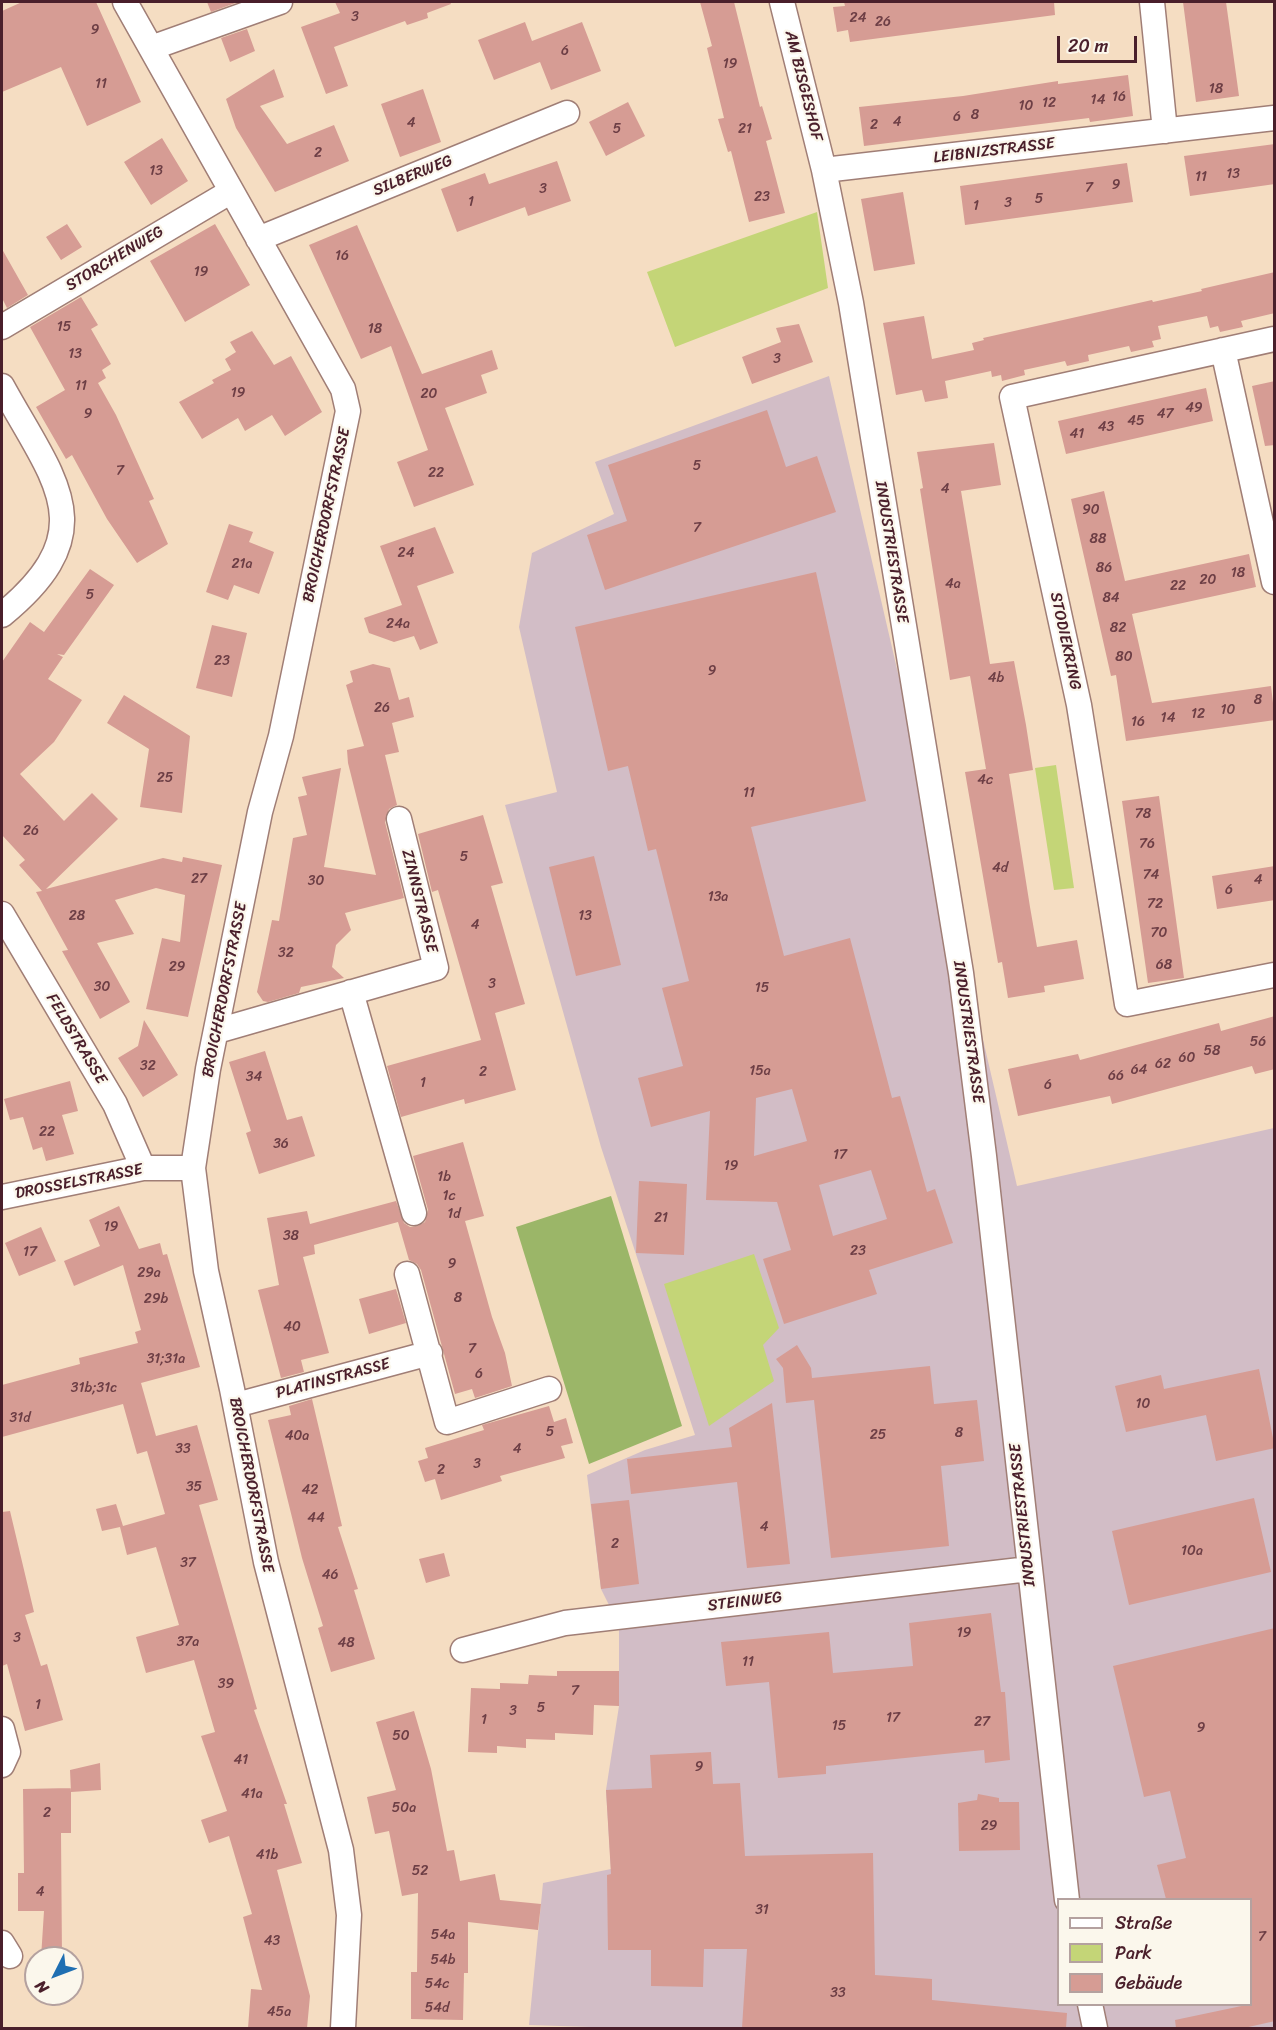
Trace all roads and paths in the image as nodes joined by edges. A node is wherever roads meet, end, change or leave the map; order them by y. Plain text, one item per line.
1 (125, 2) edge
2 (280, 2) edge
3 (782, 2) edge
4 (1152, 2) edge
5 (151, 48) junction
6 (567, 113) dead end
7 (1275, 118) edge
8 (1165, 131) junction
9 (824, 170) junction
10 (230, 192) junction
11 (258, 239) junction
12 (2, 327) edge
13 (1275, 339) edge
14 (1223, 350) junction
15 (2, 386) edge
16 (1275, 582) edge
17 (2, 615) edge
18 (399, 819) dead end
19 (2, 914) edge
20 (1275, 975) edge
21 (351, 992) junction
22 (216, 1031) junction
23 (143, 1168) junction
24 (193, 1168) junction
25 (2, 1197) edge
26 (414, 1213) dead end
27 (407, 1274) dead end
28 (430, 1353) junction
29 (549, 1389) dead end
30 (236, 1405) junction
31 (1029, 1569) junction
32 (463, 1650) dead end
33 (2, 1729) edge
34 (2, 1765) edge
35 (1067, 1898) edge
36 (1090, 2006) edge
37 (343, 2028) edge
38 (1095, 2028) edge

1 - 5 street, BROICHERDORFSTRASSE
2 - 5 street
3 - 9 street, AM BISGESHOF
4 - 8 street
5 - 10 street, BROICHERDORFSTRASSE
6 - 11 street, SILBERWEG
7 - 8 street, LEIBNIZSTRASSE
8 - 9 street, LEIBNIZSTRASSE
9 - 31 street, INDUSTRIESTRASSE
10 - 11 street, BROICHERDORFSTRASSE
10 - 12 street, STORCHENWEG
11 - 22 street, BROICHERDORFSTRASSE
13 - 14 street, STODIEKRING
14 - 16 street
14 - 20 street, STODIEKRING
15 - 17 street
18 - 21 street, ZINNSTRASSE
19 - 23 street, FELDSTRASSE
21 - 22 street, ZINNSTRASSE
21 - 26 street
22 - 24 street, BROICHERDORFSTRASSE
23 - 24 street, DROSSELSTRASSE
23 - 25 street, DROSSELSTRASSE
24 - 30 street, BROICHERDORFSTRASSE
27 - 28 street
28 - 29 street
28 - 30 street, PLATINSTRASSE
30 - 37 street, BROICHERDORFSTRASSE
31 - 32 street, STEINWEG
31 - 35 street, INDUSTRIESTRASSE
33 - 34 street
36 - 38 street

